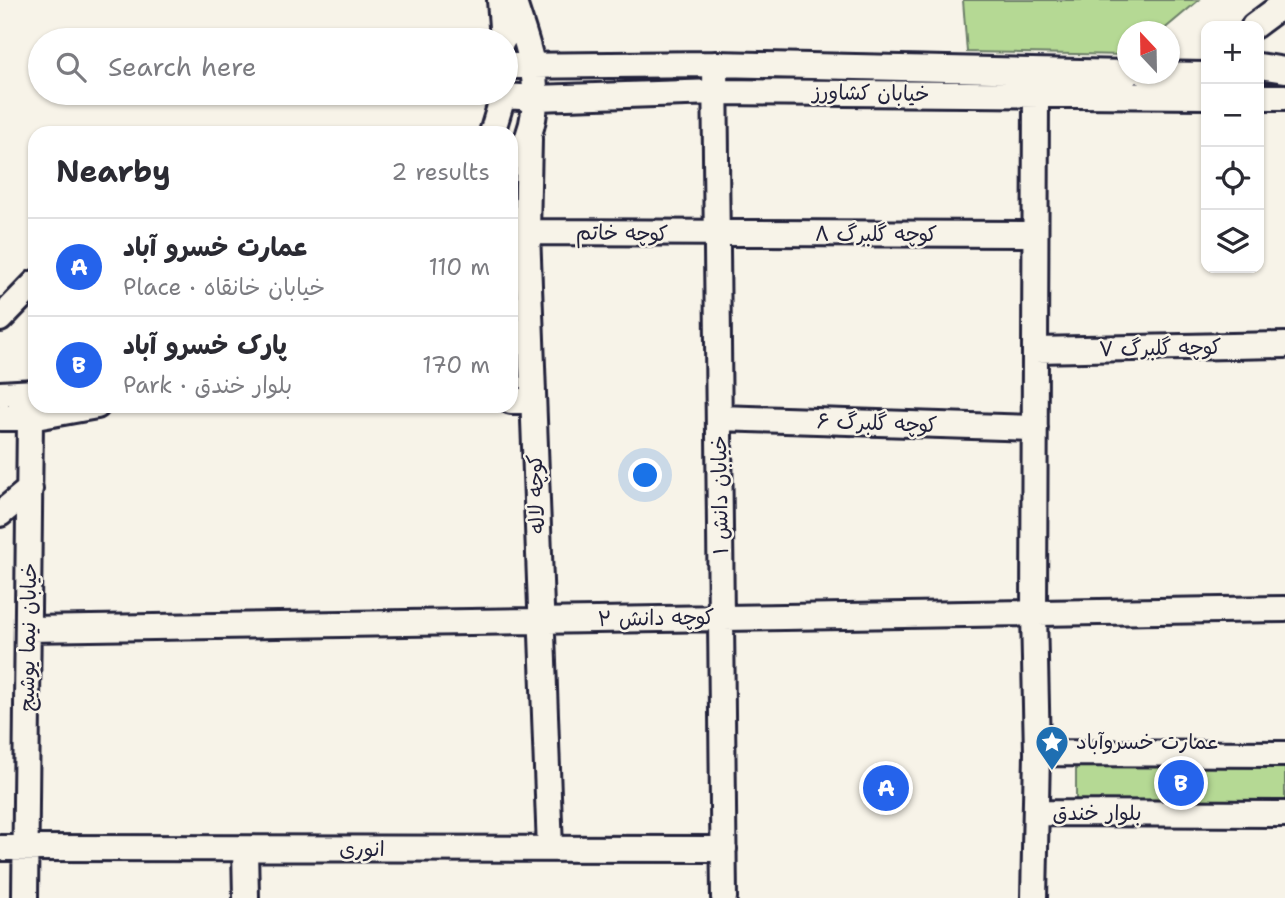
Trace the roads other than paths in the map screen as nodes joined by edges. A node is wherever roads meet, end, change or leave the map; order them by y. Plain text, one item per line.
1 (499, 0) edge
2 (513, 0) edge
3 (1285, 3) edge
4 (1261, 21) edge
5 (502, 28) edge
6 (1201, 63) edge
7 (715, 64) junction
8 (534, 65) junction
9 (518, 66) edge
10 (1264, 67) edge
11 (1285, 71) edge
12 (1180, 72) edge
13 (1117, 73) edge
14 (1180, 74) edge
15 (1201, 75) edge
16 (1264, 76) edge
17 (1285, 76) edge
18 (716, 92) junction
19 (1036, 95) junction
20 (518, 96) edge
21 (1201, 96) edge
22 (1264, 97) edge
23 (1285, 97) edge
24 (536, 98) junction
25 (501, 105) edge
26 (494, 126) edge
27 (528, 139) junction
28 (518, 158) edge
29 (527, 232) junction
30 (718, 234) junction
31 (1035, 234) junction
32 (28, 290) edge
33 (0, 319) edge
34 (1285, 345) edge
35 (1035, 350) junction
36 (0, 394) edge
37 (28, 401) edge
38 (522, 401) edge
39 (28, 403) edge
40 (30, 413) edge
41 (0, 418) edge
42 (719, 418) junction
43 (1035, 428) junction
44 (30, 489) junction
45 (0, 514) edge
46 (1285, 608) edge
47 (1034, 613) junction
48 (722, 617) junction
49 (541, 621) junction
50 (28, 629) junction
51 (1037, 753) junction
52 (1285, 754) edge
53 (1036, 813) junction
54 (1285, 814) edge
55 (0, 848) edge
56 (26, 848) junction
57 (245, 849) junction
58 (550, 849) junction
59 (724, 849) junction
60 (25, 898) edge
61 (246, 898) edge
62 (724, 898) edge
63 (1034, 898) edge

1 - 5 street
2 - 8 street
3 - 4 street
6 - 12 street
7 - 8 street, خیابان کشاورز
7 - 13 street, خیابان کشاورز
7 - 18 street, خیابان دانش ۱
8 - 9 street, خیابان کشاورز
8 - 24 street
10 - 11 street
14 - 15 street
16 - 17 street
18 - 19 street, خیابان کشاورز
18 - 24 street, خیابان کشاورز
18 - 30 street, خیابان دانش ۱
19 - 21 street, خیابان کشاورز
19 - 31 street
20 - 24 street, خیابان کشاورز
22 - 23 street
24 - 27 street
25 - 26 street, خیابان کشاورز
27 - 28 street
27 - 29 street, کوچه لاله
29 - 30 street, کوچه خاتم
29 - 38 street, کوچه لاله
30 - 31 street, کوچه گلبرگ ۸
30 - 42 street, خیابان دانش ۱
31 - 35 street
32 - 33 street
34 - 35 street, کوچه گلبرگ ۷
35 - 43 street
36 - 37 street
38 - 49 street, کوچه لاله
39 - 41 street
40 - 44 street, خیابان نیما یوشیج
42 - 43 street, کوچه گلبرگ ۶
42 - 48 street, خیابان دانش ۱
43 - 47 street
44 - 45 street
44 - 50 street, خیابان نیما یوشیج
46 - 47 street, کوچه دانش ۲
47 - 48 street, کوچه دانش ۲
47 - 51 street
48 - 49 street, کوچه دانش ۲
48 - 59 street, خیابان دانش ۱
49 - 50 street, کوچه دانش ۲
49 - 58 street, کوچه لاله
50 - 56 street, خیابان نیما یوشیج
51 - 52 street
51 - 53 street
53 - 54 street, بلوار خندق
53 - 63 street
55 - 56 street, انوری
56 - 57 street, انوری
56 - 60 street, خیابان نیما یوشیج
57 - 58 street, انوری
57 - 61 street
58 - 59 street, انوری
59 - 62 street, خیابان دانش ۱

